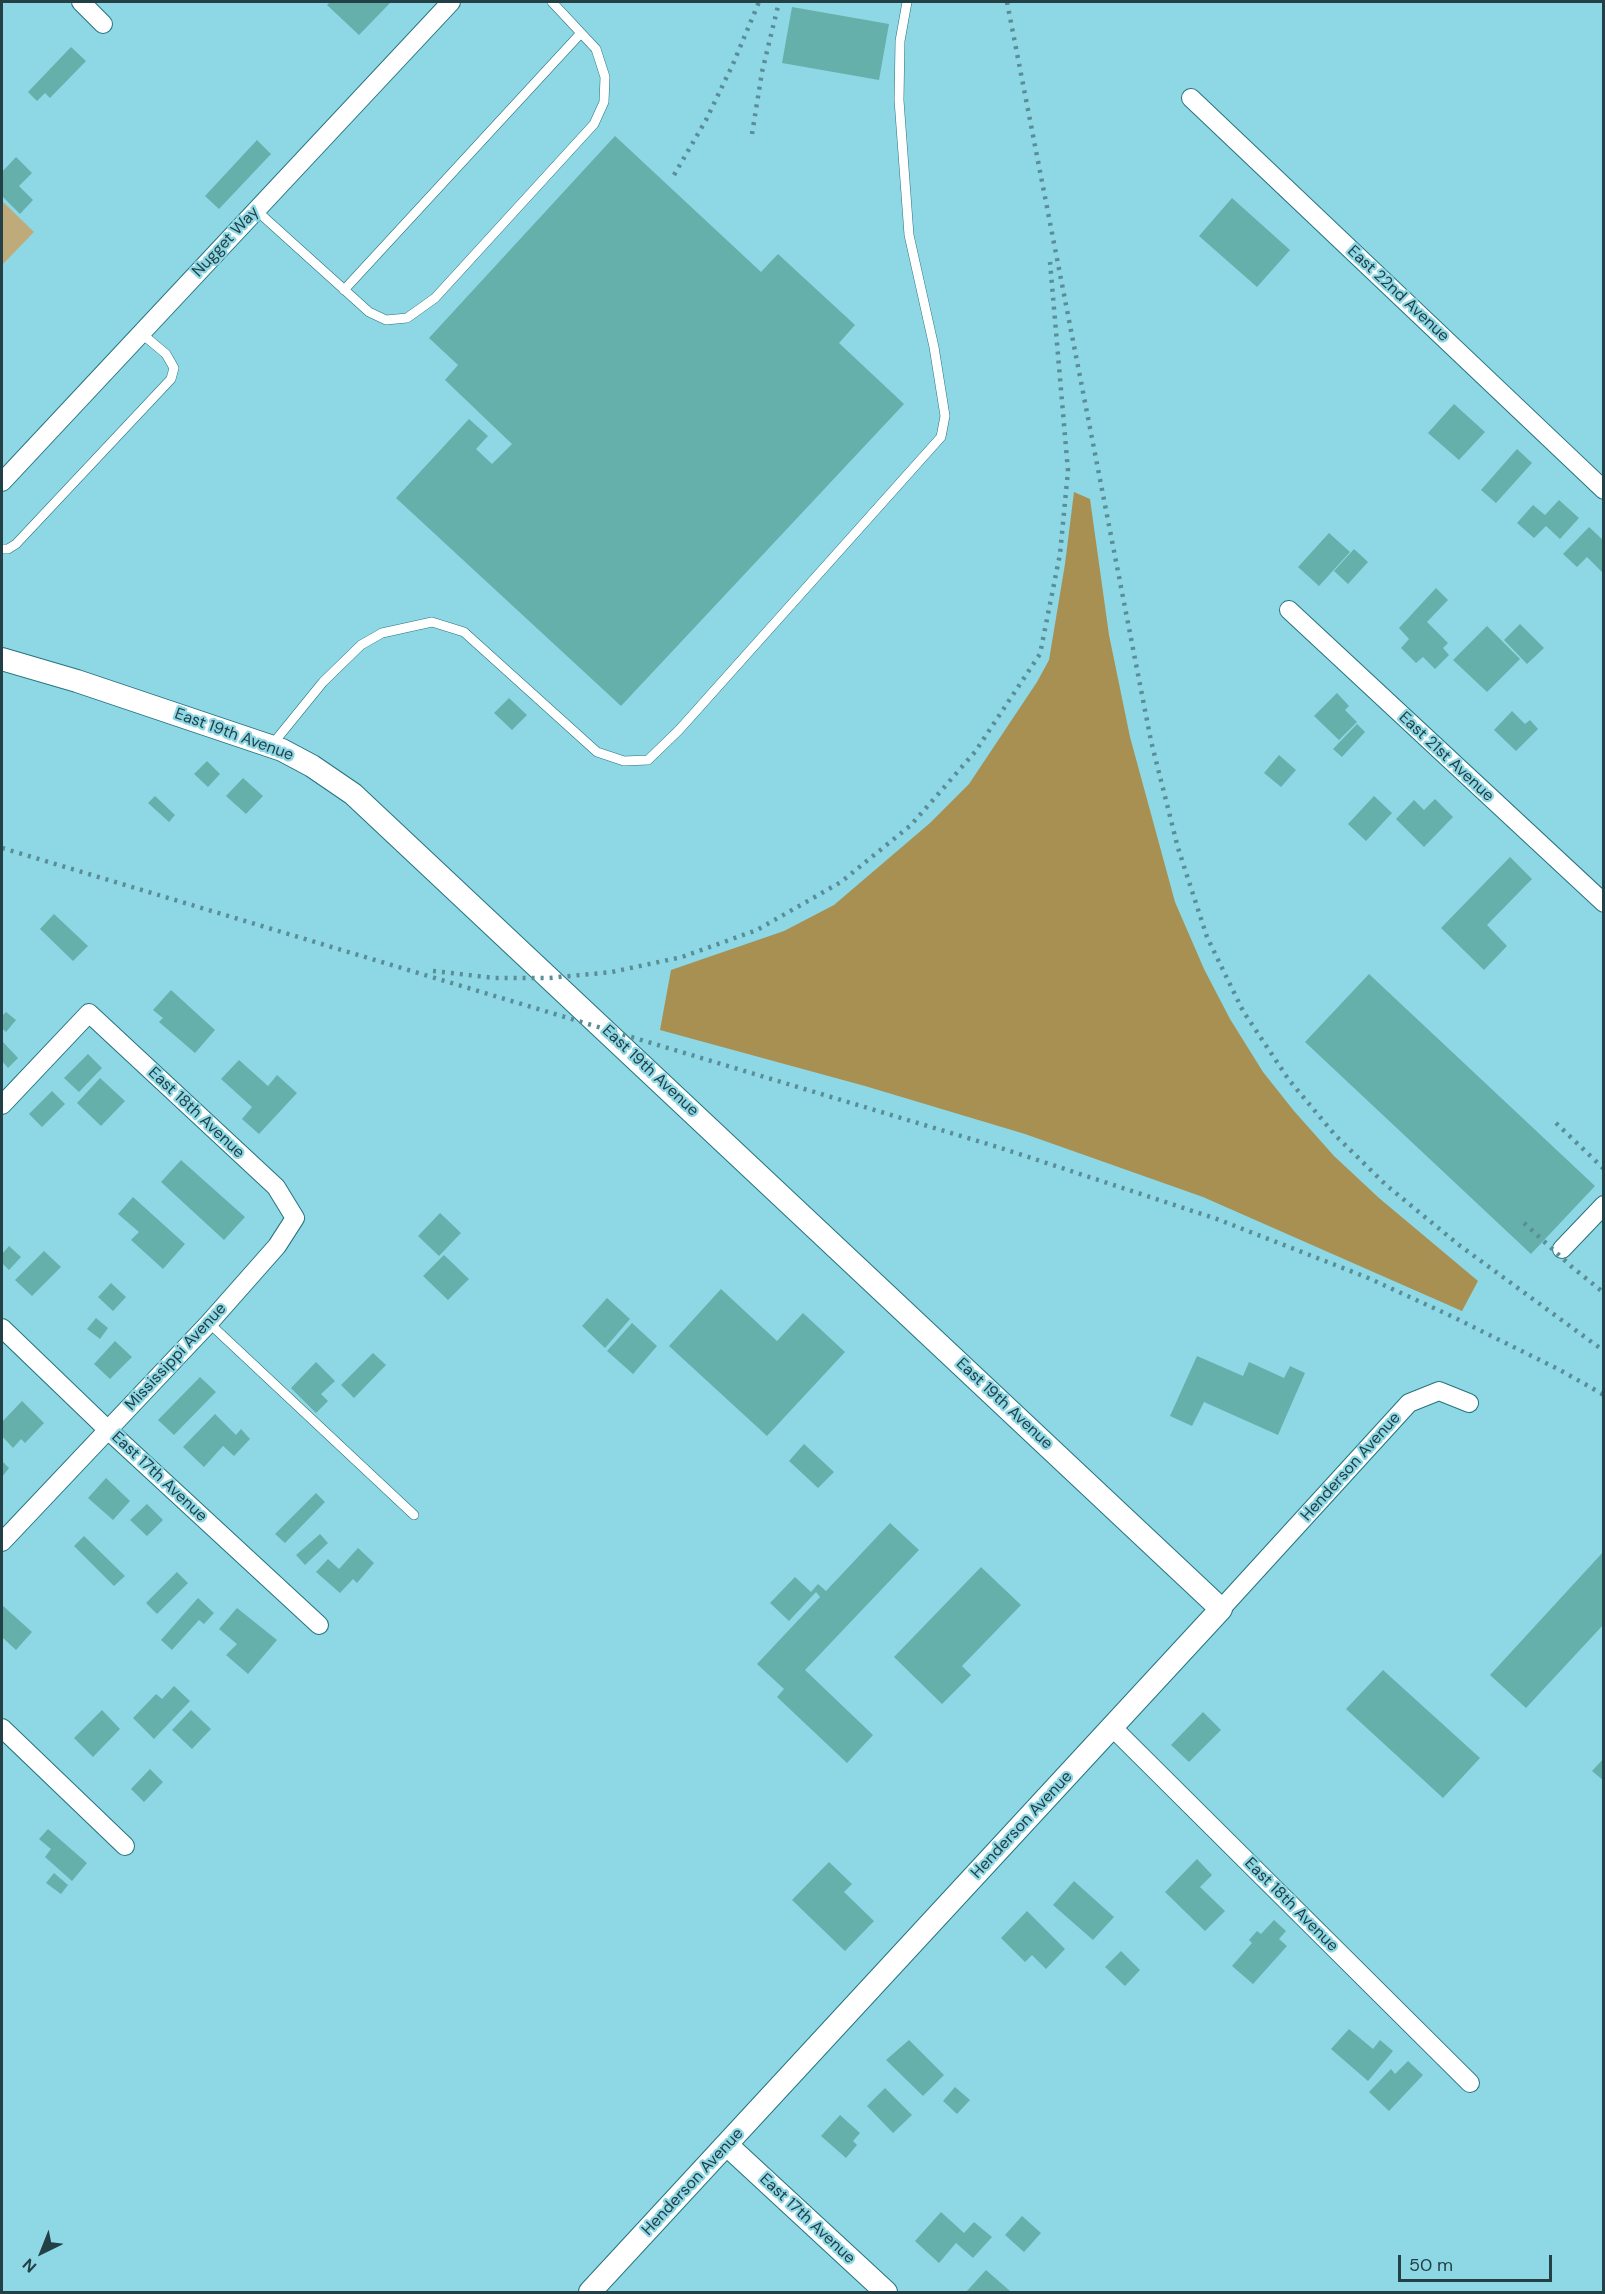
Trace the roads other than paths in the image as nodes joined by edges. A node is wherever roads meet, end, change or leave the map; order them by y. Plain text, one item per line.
1 (81, 2) edge
2 (451, 2) edge
3 (552, 2) edge
4 (907, 2) edge
5 (103, 24) dead end
6 (581, 33) junction
7 (1191, 98) dead end
8 (256, 210) junction
9 (344, 290) junction
10 (141, 333) junction
11 (2, 482) edge
12 (1604, 490) edge
13 (2, 549) edge
14 (1289, 610) dead end
15 (2, 659) edge
16 (271, 746) junction
17 (1604, 903) edge
18 (2, 1106) edge
19 (1604, 1205) edge
20 (296, 1218) joint
21 (1562, 1249) dead end
22 (209, 1323) junction
23 (2, 1328) edge
24 (1469, 1402) dead end
25 (108, 1430) junction
26 (414, 1515) dead end
27 (2, 1542) edge
28 (1221, 1609) junction
29 (319, 1624) dead end
30 (1113, 1727) junction
31 (2, 1728) edge
32 (125, 1846) dead end
33 (1470, 2083) dead end
34 (727, 2145) junction
35 (590, 2292) edge
36 (886, 2292) edge

1 - 5 street
2 - 8 street, Nugget Way
3 - 6 lane
4 - 16 lane
6 - 9 lane
6 - 9 lane
7 - 12 street, East 22nd Avenue
8 - 9 lane
8 - 10 street, Nugget Way
10 - 11 street, Nugget Way
10 - 13 lane
14 - 17 street, East 21st Avenue
15 - 16 street, East 19th Avenue
16 - 28 street, East 19th Avenue
18 - 20 street, East 18th Avenue
19 - 21 street
20 - 22 street, Mississippi Avenue
22 - 25 street, Mississippi Avenue
22 - 26 lane
23 - 25 street, East 17th Avenue
24 - 28 street, Henderson Avenue
25 - 27 street, Mississippi Avenue
25 - 29 street, East 17th Avenue
28 - 30 street, Henderson Avenue
30 - 33 street, East 18th Avenue
30 - 34 street, Henderson Avenue
31 - 32 street
34 - 35 street, Henderson Avenue
34 - 36 street, East 17th Avenue

